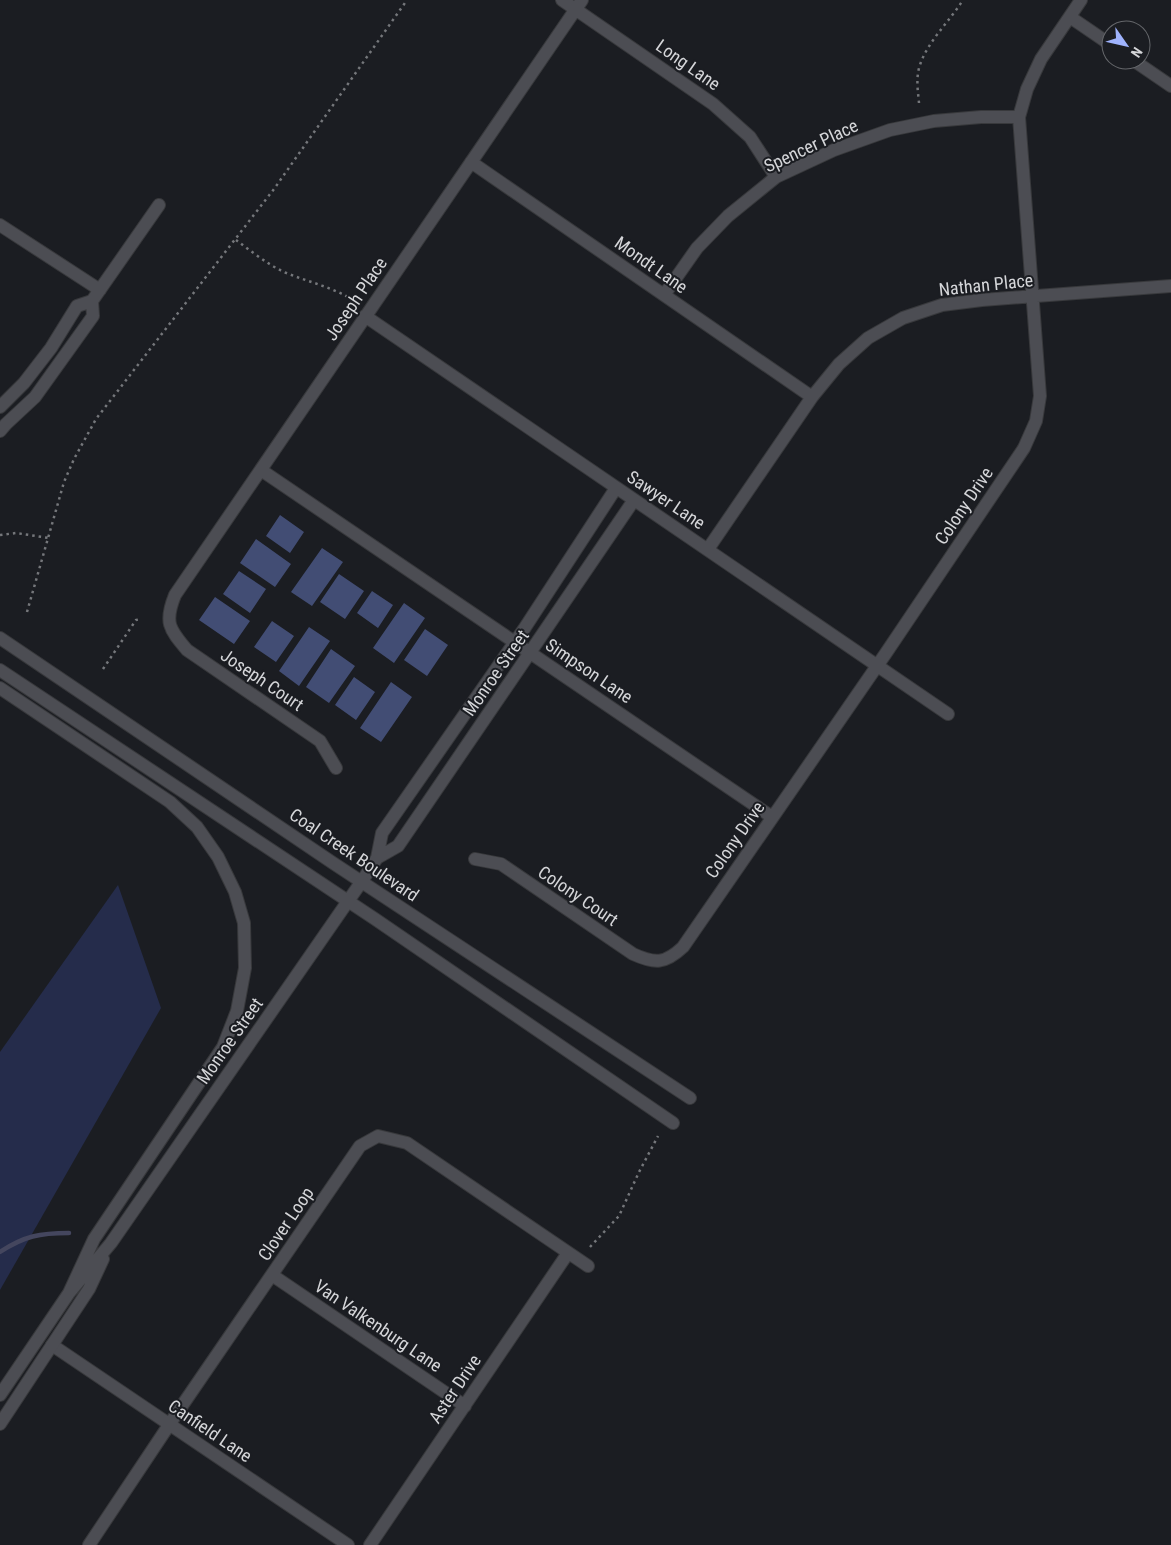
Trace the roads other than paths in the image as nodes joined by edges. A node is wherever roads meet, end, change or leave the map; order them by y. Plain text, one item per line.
1 (562, 0) edge
2 (1081, 0) edge
3 (579, 4) edge
4 (1070, 17) junction
5 (1101, 38) edge
6 (1148, 70) edge
7 (1171, 86) edge
8 (1019, 117) junction
9 (471, 162) junction
10 (776, 177) junction
11 (159, 205) dead end
12 (0, 225) edge
13 (1171, 286) edge
14 (100, 290) junction
15 (664, 295) junction
16 (1032, 297) junction
17 (92, 301) junction
18 (365, 316) junction
19 (812, 398) junction
20 (0, 407) edge
21 (0, 432) edge
22 (261, 470) junction
23 (616, 488) junction
24 (634, 500) junction
25 (708, 549) junction
26 (168, 621) joint
27 (0, 638) edge
28 (515, 642) junction
29 (531, 652) junction
30 (877, 665) junction
31 (0, 670) edge
32 (0, 688) edge
33 (948, 714) dead end
34 (336, 768) dead end
35 (772, 817) junction
36 (377, 858) junction
37 (475, 859) dead end
38 (362, 882) junction
39 (348, 901) junction
40 (661, 961) joint
41 (690, 1098) dead end
42 (673, 1123) dead end
43 (111, 1243) junction
44 (568, 1253) junction
45 (588, 1266) dead end
46 (272, 1275) junction
47 (70, 1293) junction
48 (52, 1345) junction
49 (0, 1395) edge
50 (464, 1406) junction
51 (0, 1424) edge
52 (169, 1425) junction
53 (89, 1545) edge
54 (348, 1545) edge
55 (370, 1545) edge

1 - 3 street, Long Lane
2 - 4 street, Colony Drive
3 - 9 street, Joseph Place
3 - 10 street, Long Lane
4 - 5 street
4 - 8 street, Colony Drive
6 - 7 street
8 - 10 street, Spencer Place
8 - 16 street, Colony Drive
9 - 15 street, Mondt Lane
9 - 18 street, Joseph Place
10 - 15 street, Spencer Place
11 - 14 street
12 - 14 street
13 - 16 street, Nathan Place
14 - 17 street
15 - 19 street, Mondt Lane
16 - 19 street, Nathan Place
16 - 30 street, Colony Drive
17 - 20 street
17 - 21 street
18 - 22 street, Joseph Place
18 - 23 street, Sawyer Lane
19 - 25 street, Nathan Place
22 - 26 street, Joseph Place
22 - 28 street, Simpson Lane
23 - 24 street, Sawyer Lane
23 - 28 street, Monroe Street
24 - 25 street, Sawyer Lane
24 - 29 street, Monroe Street
25 - 30 street, Sawyer Lane
26 - 34 street, Joseph Court
27 - 38 street, Coal Creek Boulevard
28 - 29 street, Simpson Lane
28 - 36 street, Monroe Street
29 - 35 street, Simpson Lane
29 - 36 street, Monroe Street
30 - 33 street, Sawyer Lane
30 - 35 street, Colony Drive
31 - 39 street
32 - 47 street
35 - 40 street, Colony Drive
36 - 38 street, Monroe Street
37 - 40 street, Colony Court
38 - 39 street, Monroe Street
38 - 41 street, Coal Creek Boulevard
39 - 42 street
39 - 43 street, Monroe Street
43 - 47 street, Monroe Street
43 - 48 street, Monroe Street
44 - 45 street, Clover Loop
44 - 46 street, Clover Loop
44 - 50 street, Aster Drive
46 - 50 street, Van Valkenburg Lane
46 - 52 street, Clover Loop
47 - 49 street, Monroe Street
48 - 51 street, Monroe Street
48 - 52 street, Canfield Lane
50 - 55 street, Aster Drive
52 - 53 street, Clover Loop
52 - 54 street, Canfield Lane

